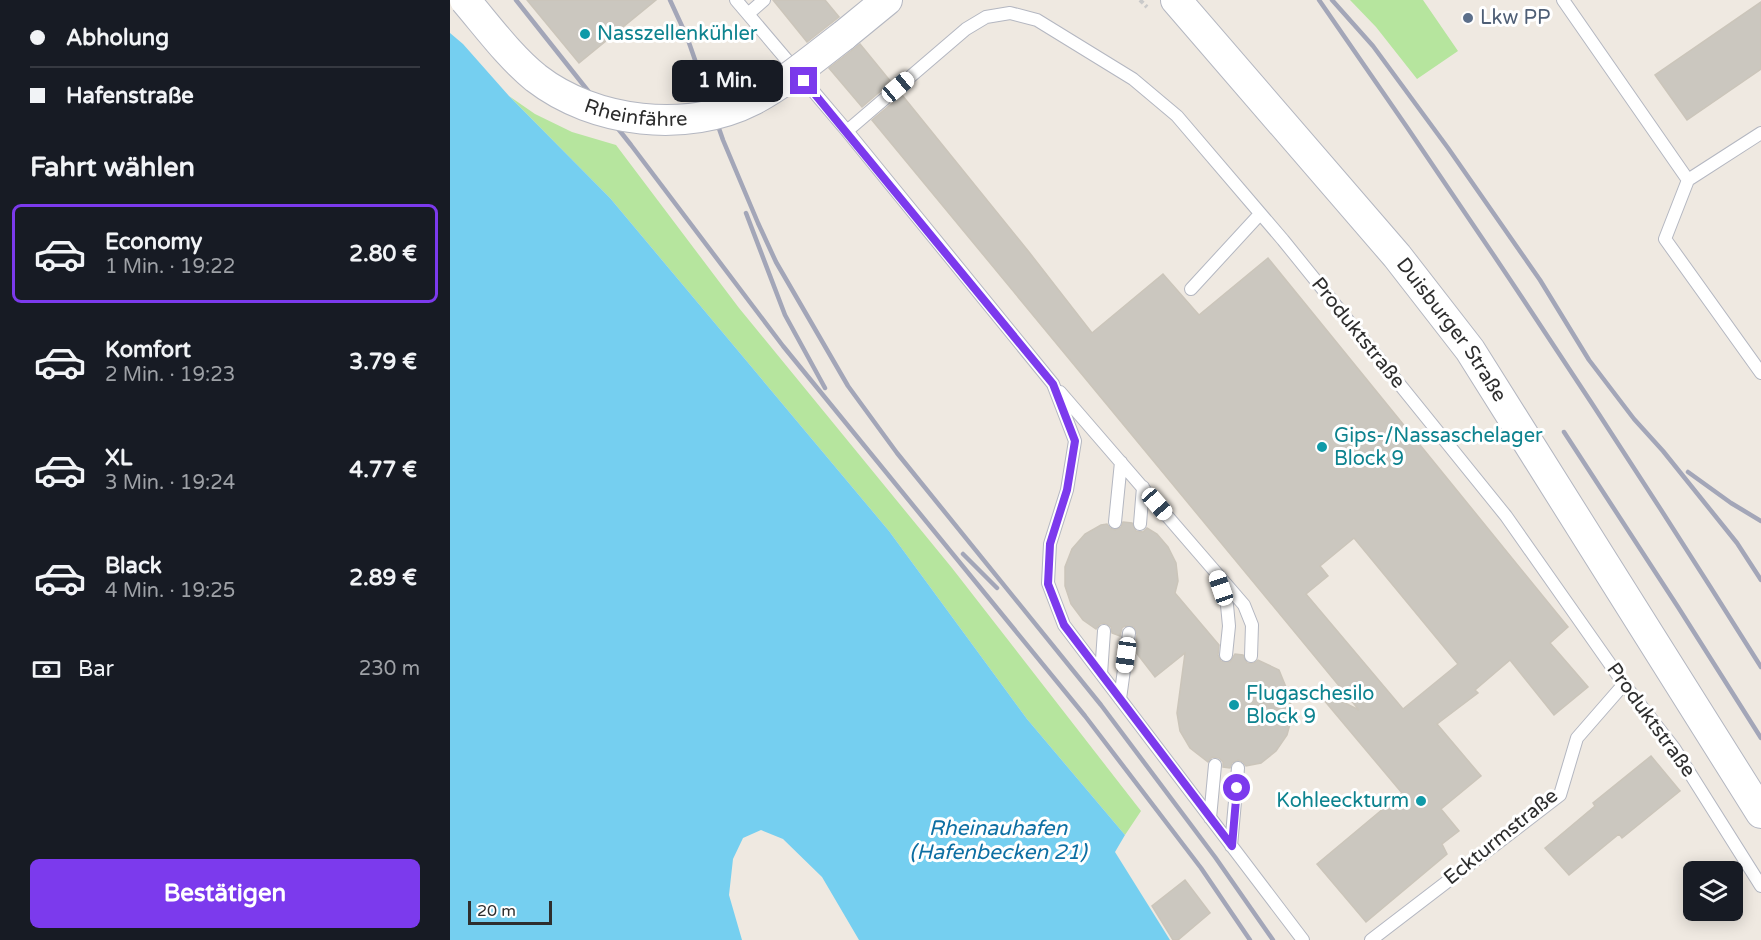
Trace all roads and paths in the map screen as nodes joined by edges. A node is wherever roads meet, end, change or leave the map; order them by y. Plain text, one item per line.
1 (465, 0) edge
2 (736, 0) edge
3 (764, 0) edge
4 (887, 0) edge
5 (1176, 0) edge
6 (1563, 0) edge
7 (748, 14) junction
8 (847, 131) junction
9 (1761, 133) edge
10 (1688, 180) junction
11 (1260, 214) junction
12 (1191, 289) dead end
13 (1761, 373) edge
14 (1053, 384) junction
15 (1121, 462) junction
16 (1143, 488) junction
17 (1115, 522) dead end
18 (1140, 524) dead end
19 (1215, 571) junction
20 (1104, 631) dead end
21 (1129, 633) dead end
22 (1226, 655) dead end
23 (1251, 656) dead end
24 (1101, 674) junction
25 (1624, 684) junction
26 (1119, 699) junction
27 (1215, 765) dead end
28 (1238, 768) dead end
29 (1761, 813) edge
30 (1210, 818) junction
31 (1232, 846) junction
32 (1761, 886) edge
33 (1303, 940) edge
34 (1371, 940) edge

1 - 4 street, Rheinfähre, bridge
2 - 7 lane
3 - 7 lane
5 - 29 street, Duisburger Straße
6 - 10 lane
7 - 8 lane
8 - 11 lane, Produktstraße
8 - 14 lane
9 - 10 lane
10 - 13 lane
11 - 12 lane
11 - 25 lane, Produktstraße
14 - 15 lane
14 - 24 lane
15 - 16 lane
15 - 17 lane
16 - 18 lane
16 - 19 lane
19 - 22 lane
19 - 23 lane
20 - 24 lane
21 - 26 lane
24 - 26 lane
25 - 32 lane, Produktstraße
25 - 34 lane, Eckturmstraße
26 - 30 lane
27 - 30 lane
28 - 31 lane
30 - 31 lane
31 - 33 lane

